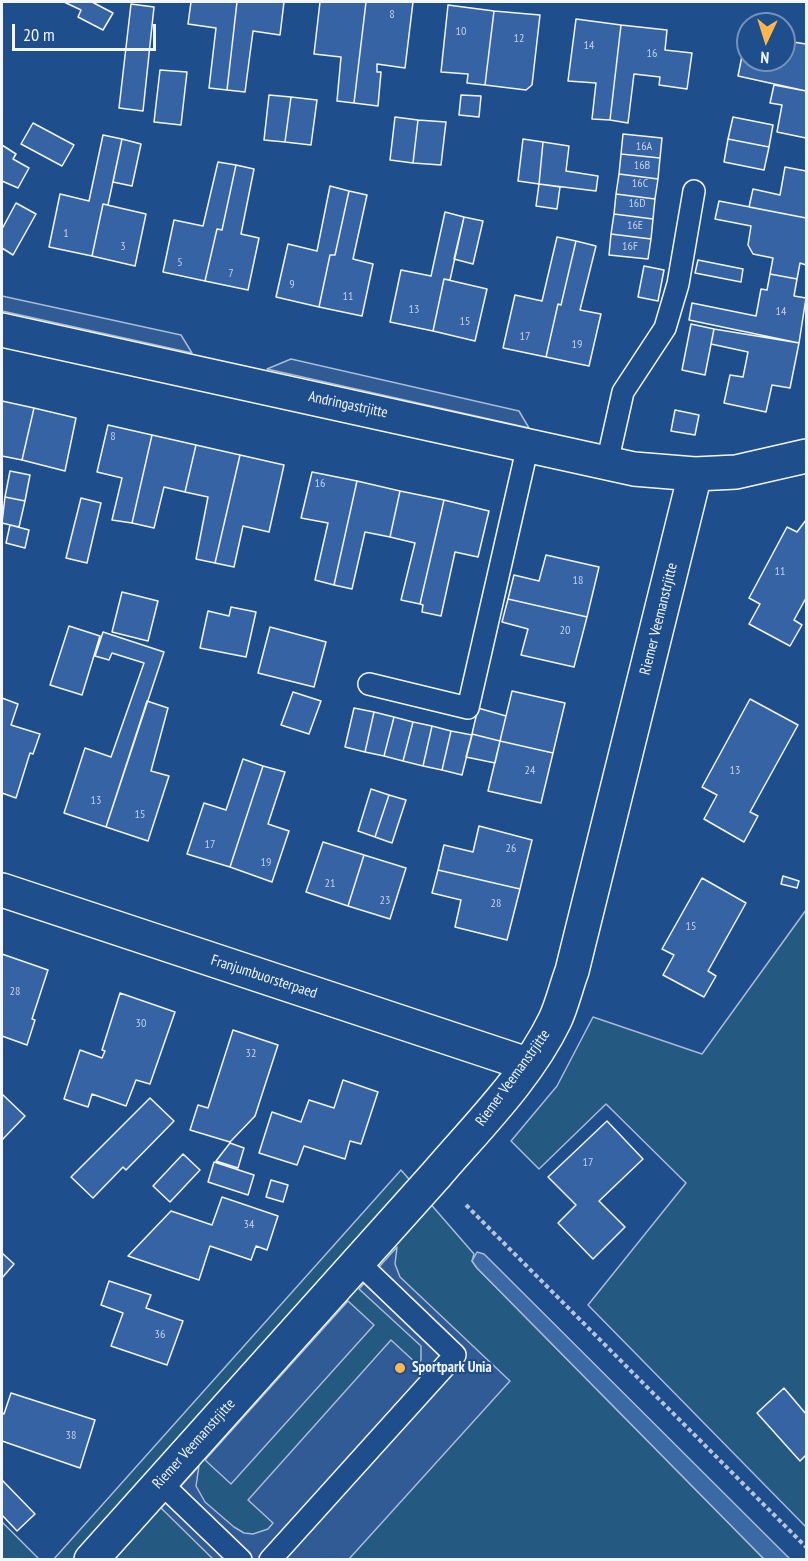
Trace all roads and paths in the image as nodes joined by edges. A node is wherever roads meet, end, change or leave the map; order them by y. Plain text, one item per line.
1 (694, 191) dead end
2 (2, 330) edge
3 (528, 445) junction
4 (807, 456) edge
5 (607, 463) junction
6 (695, 474) junction
7 (369, 684) dead end
8 (2, 890) edge
9 (526, 1064) junction
10 (436, 1175) junction
11 (357, 1262) junction
12 (160, 1482) junction
13 (807, 1547) edge
14 (91, 1560) edge
15 (241, 1560) edge
16 (270, 1560) edge

1 - 5 lane
2 - 3 street, Andringastrjitte
3 - 5 street, Andringastrjitte
3 - 7 lane
4 - 6 street
5 - 6 street, Andringastrjitte
6 - 9 street, Riemer Veemanstrjitte
8 - 9 street, Franjumbuorsterpaed
9 - 10 street, Riemer Veemanstrjitte
10 - 11 street, Riemer Veemanstrjitte
10 - 13 path
11 - 12 street, Riemer Veemanstrjitte
11 - 16 lane
12 - 14 street, Riemer Veemanstrjitte
12 - 15 lane

